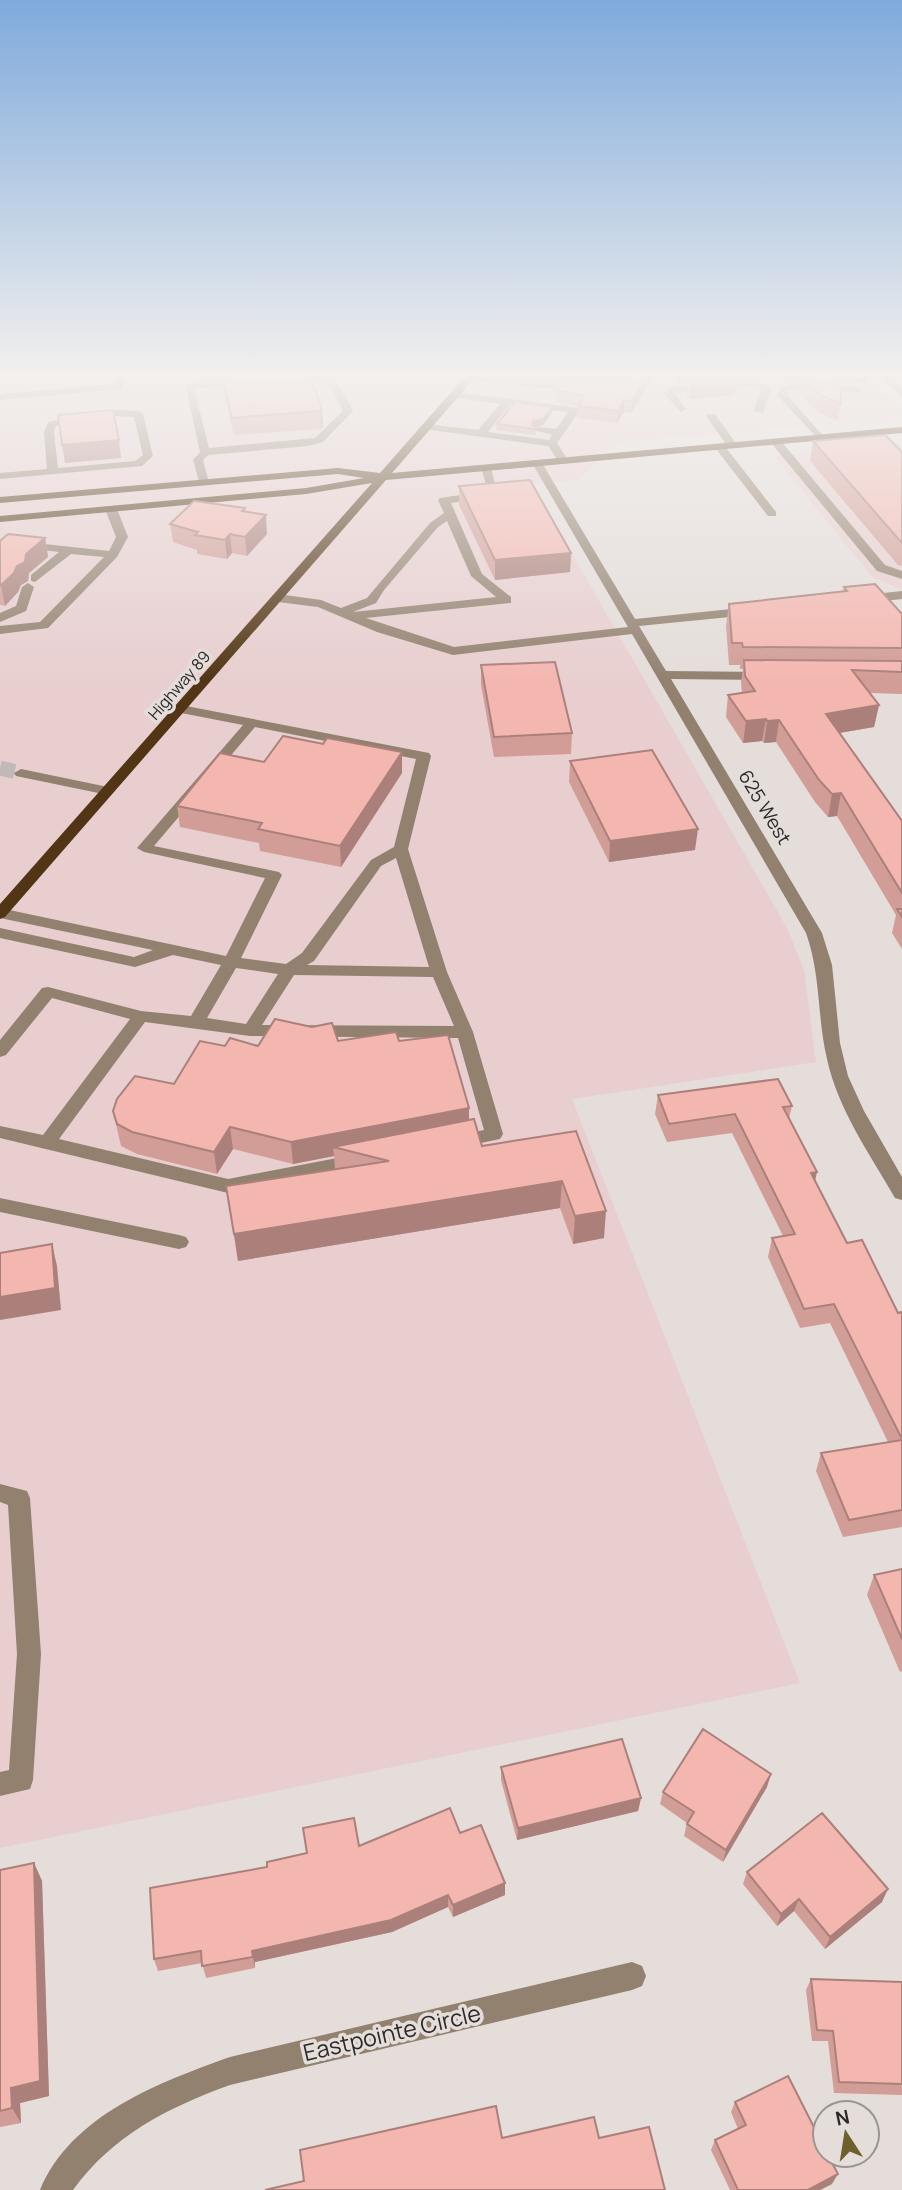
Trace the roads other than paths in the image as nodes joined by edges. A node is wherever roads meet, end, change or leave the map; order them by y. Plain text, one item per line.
1 (202, 476) edge
2 (275, 476) edge
3 (377, 476) edge
4 (392, 476) edge
5 (489, 476) edge
6 (545, 476) edge
7 (743, 476) edge
8 (804, 476) edge
9 (383, 477) junction
10 (204, 482) junction
11 (0, 500) edge
12 (111, 509) junction
13 (450, 514) junction
14 (772, 514) dead end
15 (0, 519) edge
16 (0, 548) edge
17 (70, 549) junction
18 (113, 555) junction
19 (902, 575) edge
20 (902, 595) edge
21 (278, 598) junction
22 (847, 601) edge
23 (764, 610) edge
24 (346, 614) junction
25 (0, 618) edge
26 (634, 627) junction
27 (0, 629) edge
28 (662, 675) junction
29 (781, 676) edge
30 (181, 709) junction
31 (252, 723) junction
32 (21, 773) tunnel mouth
33 (108, 791) junction
34 (401, 849) junction
35 (0, 913) edge
36 (0, 933) edge
37 (173, 949) junction
38 (231, 962) junction
39 (289, 971) junction
40 (439, 972) junction
41 (141, 1016) junction
42 (196, 1022) junction
43 (250, 1030) junction
44 (465, 1032) junction
45 (0, 1051) edge
46 (0, 1132) edge
47 (47, 1142) junction
48 (441, 1145) edge
49 (374, 1158) edge
50 (902, 1193) edge
51 (0, 1205) edge
52 (179, 1242) dead end
53 (0, 1493) edge
54 (0, 1784) edge
55 (632, 1976) dead end
56 (55, 2190) edge

1 - 10 street
2 - 10 main road
3 - 9 main road
4 - 9 main road
5 - 13 street
6 - 26 street, 625 West
7 - 14 street
8 - 19 street
9 - 12 main road
9 - 21 main road, Highway 89
10 - 11 main road
12 - 15 main road
12 - 18 street
13 - 24 street
13 - 24 street
16 - 17 street
17 - 18 street
17 - 25 street
18 - 27 street
20 - 22 street
21 - 24 street
21 - 30 main road, Highway 89
23 - 26 street
24 - 26 street
26 - 28 street, 625 West
28 - 29 street
28 - 50 street, 625 West
30 - 31 street
30 - 33 main road, Highway 89
31 - 34 street
31 - 38 street
32 - 33 street
33 - 35 main road, Highway 89
34 - 39 street
34 - 40 street
35 - 37 street
36 - 37 street
37 - 38 street
38 - 39 street
38 - 42 street
39 - 40 street
39 - 43 street
40 - 44 street
41 - 42 street
41 - 45 street
41 - 47 street
42 - 43 street
43 - 44 street
44 - 48 street
46 - 47 street
47 - 49 street
51 - 52 street
53 - 54 street
55 - 56 street, Eastpointe Circle

